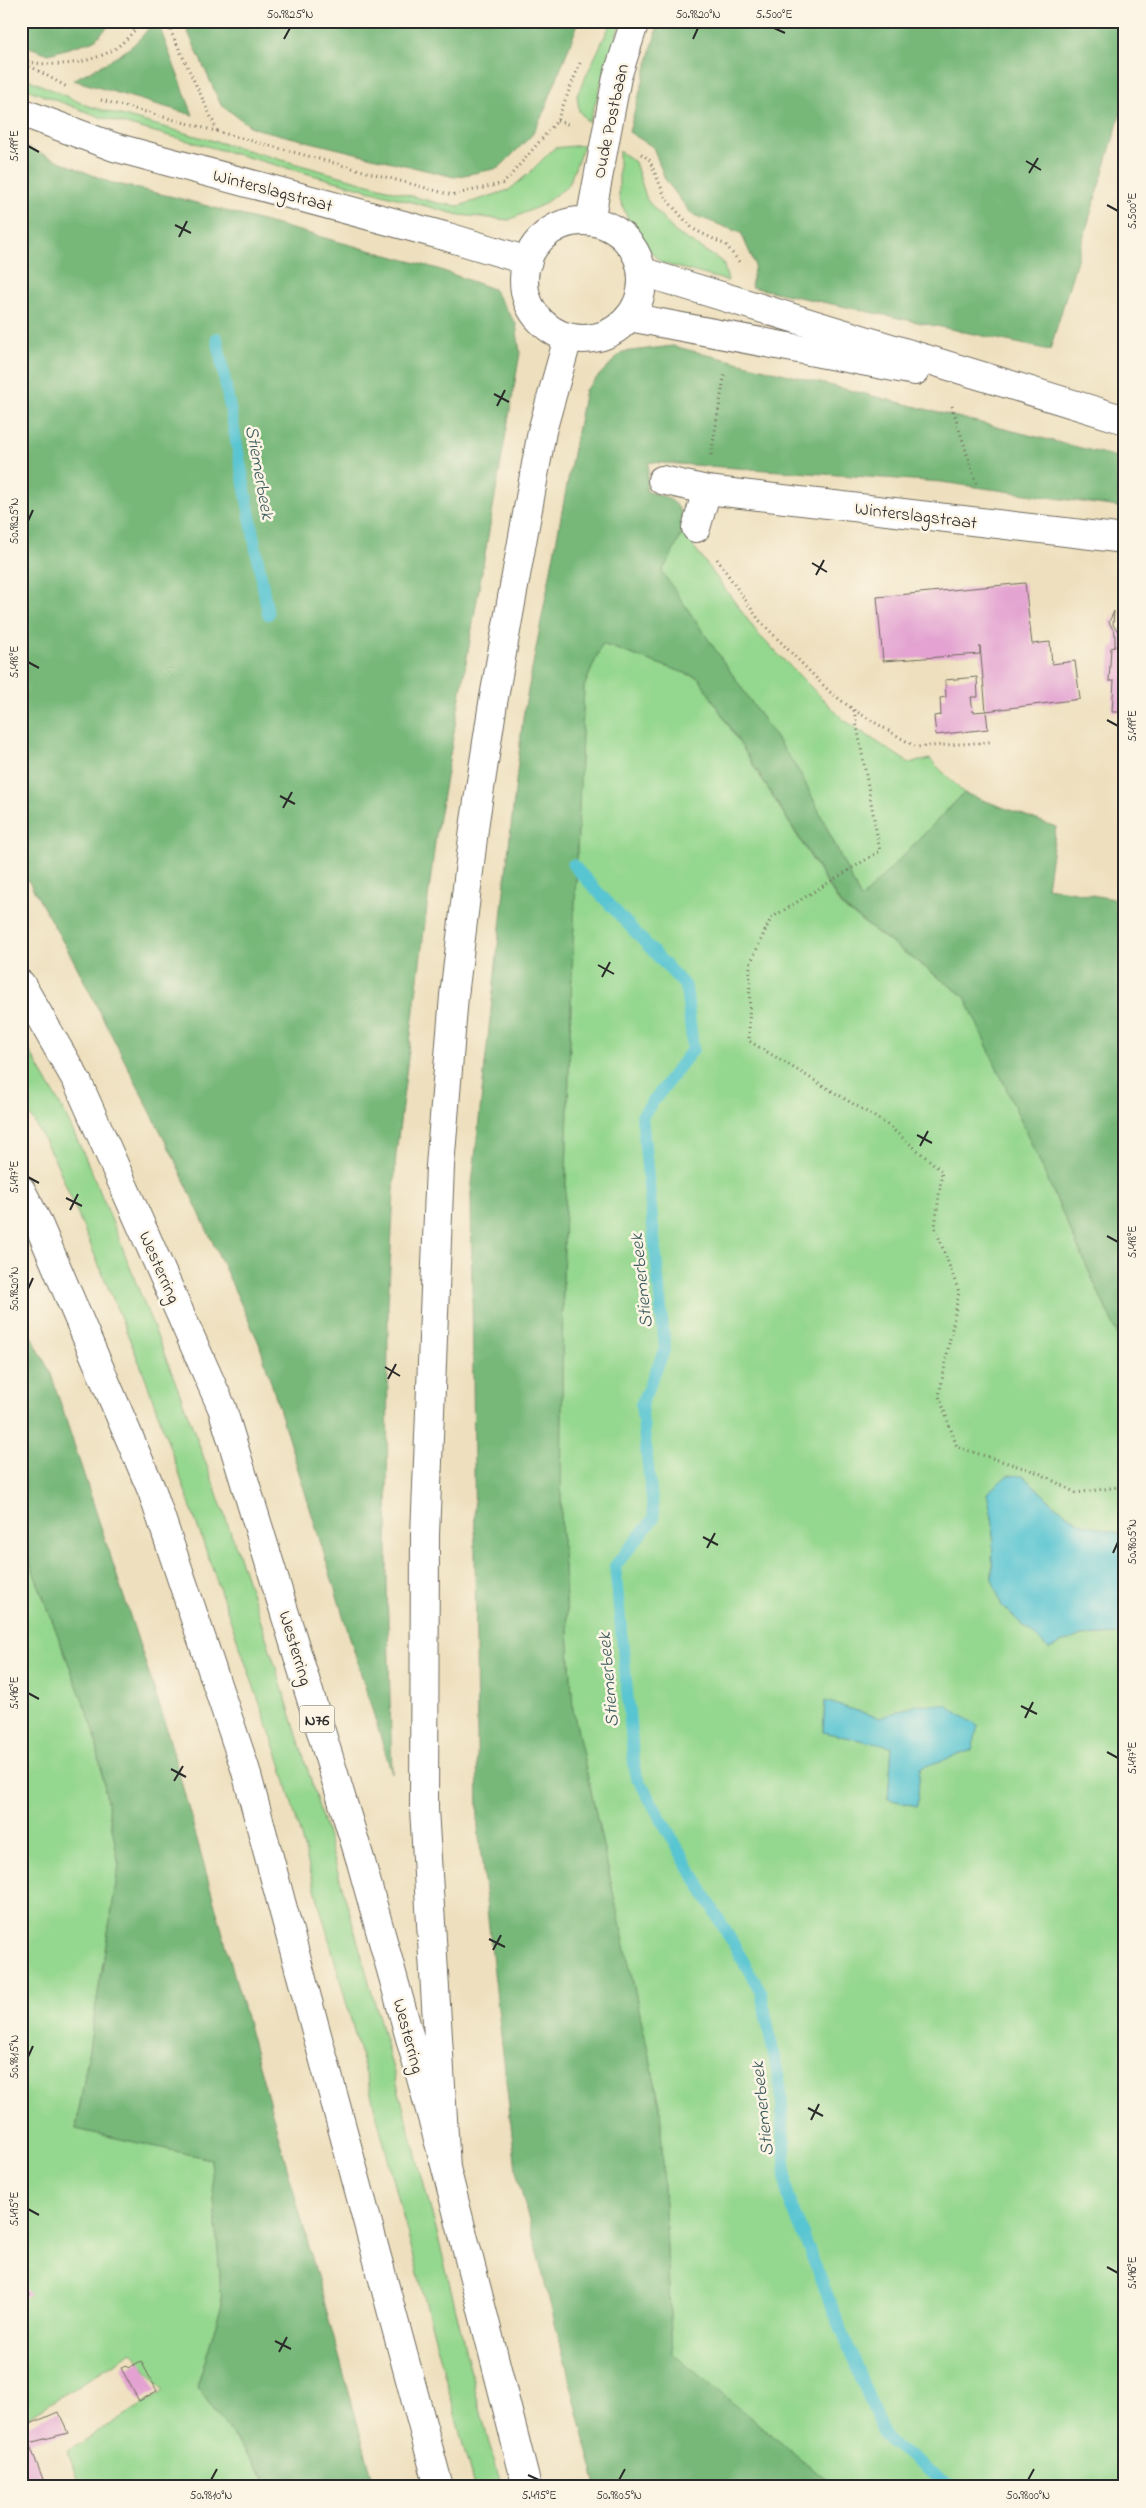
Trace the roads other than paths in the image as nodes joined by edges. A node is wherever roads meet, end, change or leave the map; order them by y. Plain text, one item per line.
1 (635, 21) edge
2 (21, 112) edge
3 (590, 221) junction
4 (528, 261) junction
5 (643, 272) junction
6 (629, 317) junction
7 (568, 338) junction
8 (1039, 394) junction
9 (1125, 420) edge
10 (662, 480) dead end
11 (707, 490) junction
12 (696, 528) road end
13 (1125, 539) edge
14 (21, 984) edge
15 (21, 1190) edge
16 (446, 2168) junction
17 (439, 2487) edge
18 (527, 2487) edge

1 - 3 main road, Oude Postbaan
2 - 4 main road, Winterslagstraat
3 - 4 main road
3 - 5 main road
4 - 7 main road
5 - 6 main road
5 - 8 main road
6 - 7 main road
6 - 8 main road
7 - 16 main road
8 - 9 main road
10 - 11 main road, Winterslagstraat
11 - 12 main road
11 - 13 main road, Winterslagstraat
14 - 16 main road, Westerring / N76
15 - 17 main road
16 - 18 main road, Westerring / N76

